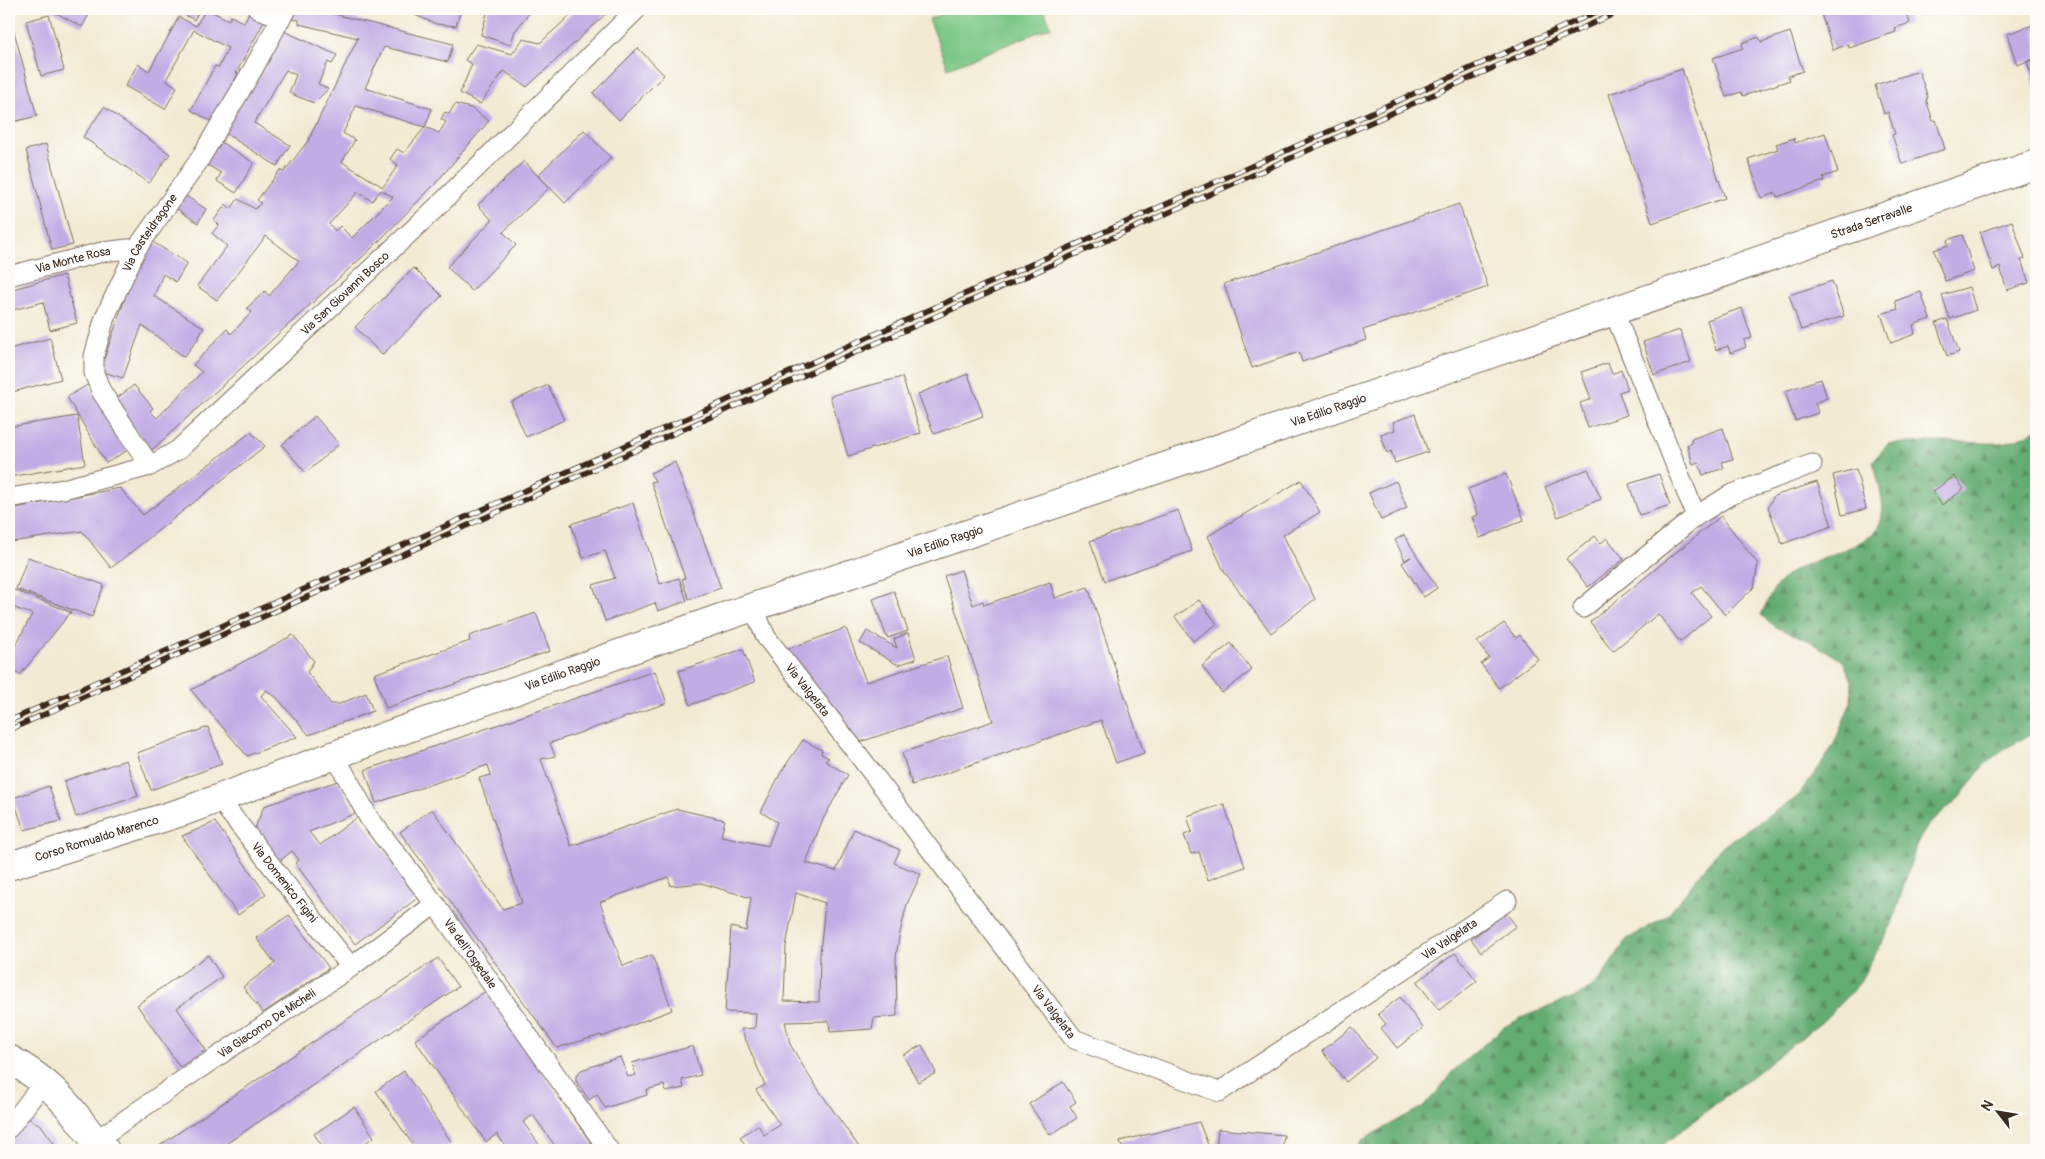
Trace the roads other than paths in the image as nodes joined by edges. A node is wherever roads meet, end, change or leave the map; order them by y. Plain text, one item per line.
1 (258, 9) edge
2 (637, 9) edge
3 (284, 13) edge
4 (2036, 164) edge
5 (138, 248) junction
6 (9, 276) edge
7 (1708, 278) joint
8 (1614, 312) junction
9 (1812, 464) dead end
10 (150, 466) junction
11 (9, 498) edge
12 (1696, 516) junction
13 (753, 607) junction
14 (1583, 608) dead end
15 (334, 756) junction
16 (219, 799) junction
17 (185, 811) joint
18 (9, 866) edge
19 (1507, 900) dead end
20 (436, 904) junction
21 (351, 967) junction
22 (9, 1058) edge
23 (43, 1083) junction
24 (9, 1128) edge
25 (100, 1146) edge
26 (609, 1150) edge

1 - 3 street
2 - 10 street, Via San Giovanni Bosco
3 - 5 street, Via Casteldragone
4 - 7 main road, Strada Serravalle
5 - 6 street, Via Monte Rosa
5 - 10 street, Via Casteldragone
7 - 8 main road, Via Edilio Raggio
8 - 12 street
8 - 13 main road, Via Edilio Raggio
9 - 12 street
10 - 11 street, Via San Giovanni Bosco
12 - 14 street
13 - 15 main road, Via Edilio Raggio
13 - 19 street, Via Valgelata
15 - 16 main road, Via Edilio Raggio
15 - 20 street, Via dell'Ospedale
16 - 17 main road, Via Edilio Raggio
16 - 21 street, Via Domenico Figini
17 - 18 main road, Corso Romualdo Marenco
20 - 21 street, Via Giacomo De Micheli
20 - 26 street, Via dell'Ospedale
21 - 25 street, Via Giacomo De Micheli
22 - 23 main road
23 - 24 street
23 - 25 main road

